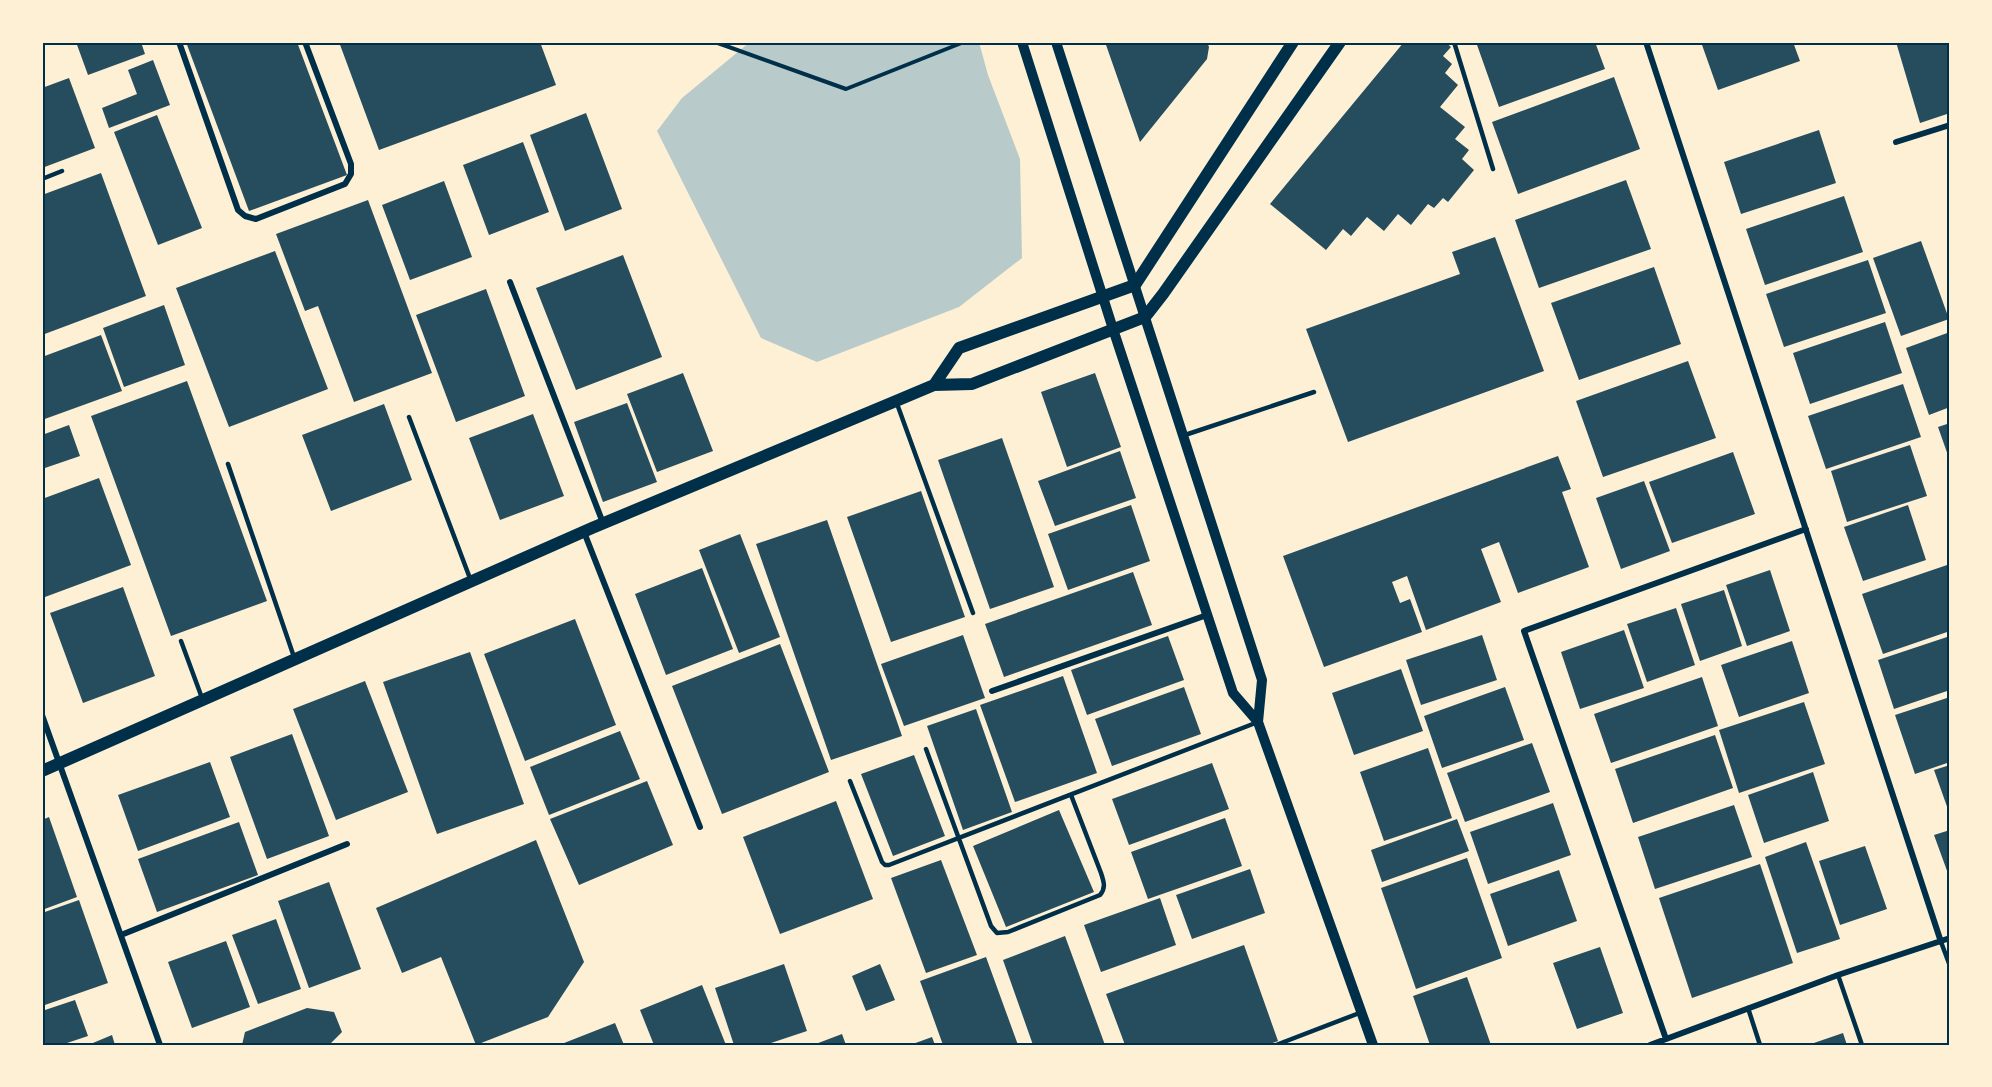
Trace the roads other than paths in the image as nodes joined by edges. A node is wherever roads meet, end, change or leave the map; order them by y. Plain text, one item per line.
1 (179, 42) edge
2 (305, 42) edge
3 (1022, 42) edge
4 (1056, 42) edge
5 (1293, 42) edge
6 (1340, 42) edge
7 (1454, 42) edge
8 (1646, 42) edge
9 (1950, 125) edge
10 (1896, 142) dead end
11 (1493, 169) dead end
12 (62, 171) dead end
13 (42, 179) edge
14 (510, 282) dead end
15 (1135, 285) junction
16 (1103, 296) junction
17 (1145, 317) junction
18 (1113, 328) junction
19 (934, 385) junction
20 (1314, 392) dead end
21 (896, 401) junction
22 (409, 417) dead end
23 (1182, 436) junction
24 (228, 464) dead end
25 (603, 523) junction
26 (1806, 530) junction
27 (584, 531) junction
28 (471, 581) junction
29 (973, 613) dead end
30 (1207, 615) junction
31 (181, 641) dead end
32 (295, 659) junction
33 (992, 691) dead end
34 (203, 700) junction
35 (42, 715) edge
36 (1258, 722) junction
37 (926, 749) dead end
38 (60, 764) junction
39 (42, 771) edge
40 (850, 781) dead end
41 (1071, 795) junction
42 (700, 827) dead end
43 (959, 838) junction
44 (347, 844) dead end
45 (121, 935) junction
46 (1950, 938) edge
47 (1941, 942) junction
48 (1950, 966) edge
49 (1838, 975) junction
50 (1748, 1008) junction
51 (1362, 1012) junction
52 (1666, 1039) junction
53 (160, 1045) edge
54 (1276, 1045) edge
55 (1373, 1045) edge
56 (1650, 1045) edge
57 (1760, 1045) edge
58 (1862, 1045) edge

1 - 2 street
3 - 16 street
4 - 15 street
5 - 15 main road
6 - 17 main road
7 - 11 lane
8 - 26 street
9 - 10 street
12 - 13 lane
14 - 25 street
15 - 16 main road
15 - 17 street
16 - 18 street
16 - 19 main road
17 - 18 main road
17 - 23 street
18 - 19 main road
18 - 30 street
19 - 21 main road
20 - 23 lane
21 - 25 main road
21 - 29 lane
22 - 28 lane
23 - 36 street
24 - 32 lane
25 - 27 main road
26 - 47 street
26 - 52 street
27 - 28 main road
27 - 42 street
28 - 32 main road
30 - 33 street
30 - 36 street
31 - 34 lane
32 - 34 main road
34 - 38 main road
35 - 38 street
36 - 41 lane
36 - 51 street
37 - 43 lane
38 - 39 main road
38 - 45 street
40 - 43 lane
41 - 43 lane
41 - 43 lane
44 - 45 street
45 - 53 street
46 - 47 street
47 - 48 lane
47 - 49 street
49 - 50 street
49 - 58 lane
50 - 52 street
50 - 57 lane
51 - 54 lane
51 - 55 street
52 - 56 street

